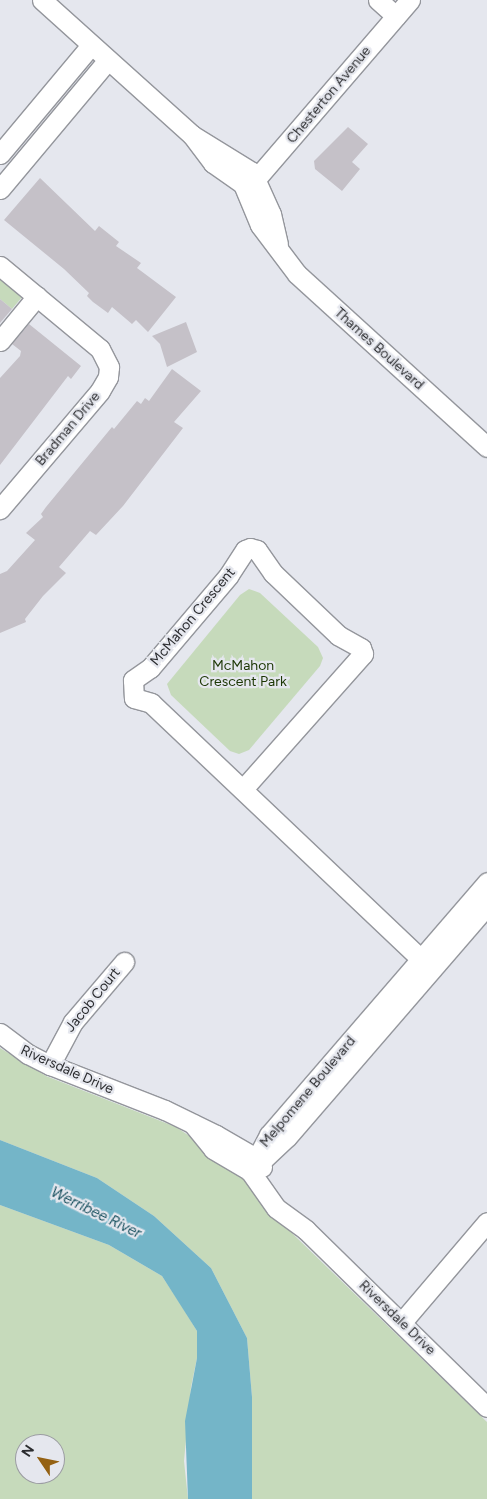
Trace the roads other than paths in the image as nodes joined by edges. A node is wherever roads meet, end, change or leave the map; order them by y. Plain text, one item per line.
1 (42, 0) edge
2 (378, 0) edge
3 (410, 0) edge
4 (396, 16) junction
5 (92, 45) junction
6 (108, 60) junction
7 (0, 154) edge
8 (252, 184) junction
9 (0, 189) edge
10 (0, 266) edge
11 (37, 296) junction
12 (0, 341) edge
13 (487, 447) edge
14 (0, 509) edge
15 (243, 789) junction
16 (487, 882) edge
17 (487, 905) edge
18 (124, 962) dead end
19 (426, 964) junction
20 (0, 1033) edge
21 (50, 1065) junction
22 (255, 1165) junction
23 (487, 1222) edge
24 (402, 1322) junction
25 (487, 1407) edge

1 - 5 street, Thames Boulevard
2 - 4 street
3 - 4 street, Chesterton Avenue
4 - 8 street, Chesterton Avenue
5 - 6 street, Thames Boulevard
5 - 7 street
6 - 8 street, Thames Boulevard
6 - 9 street
8 - 13 street, Thames Boulevard
10 - 11 street, Bradman Drive
11 - 12 street
11 - 14 street, Bradman Drive
15 - 15 street, McMahon Crescent
15 - 19 street, McMahon Crescent
16 - 19 street, Melpomene Boulevard
17 - 19 street, Melpomene Boulevard
18 - 21 street, Jacob Court
19 - 22 street, Melpomene Boulevard
20 - 21 street, Riversdale Drive
21 - 22 street, Riversdale Drive
22 - 24 street, Riversdale Drive
23 - 24 street
24 - 25 street, Riversdale Drive

